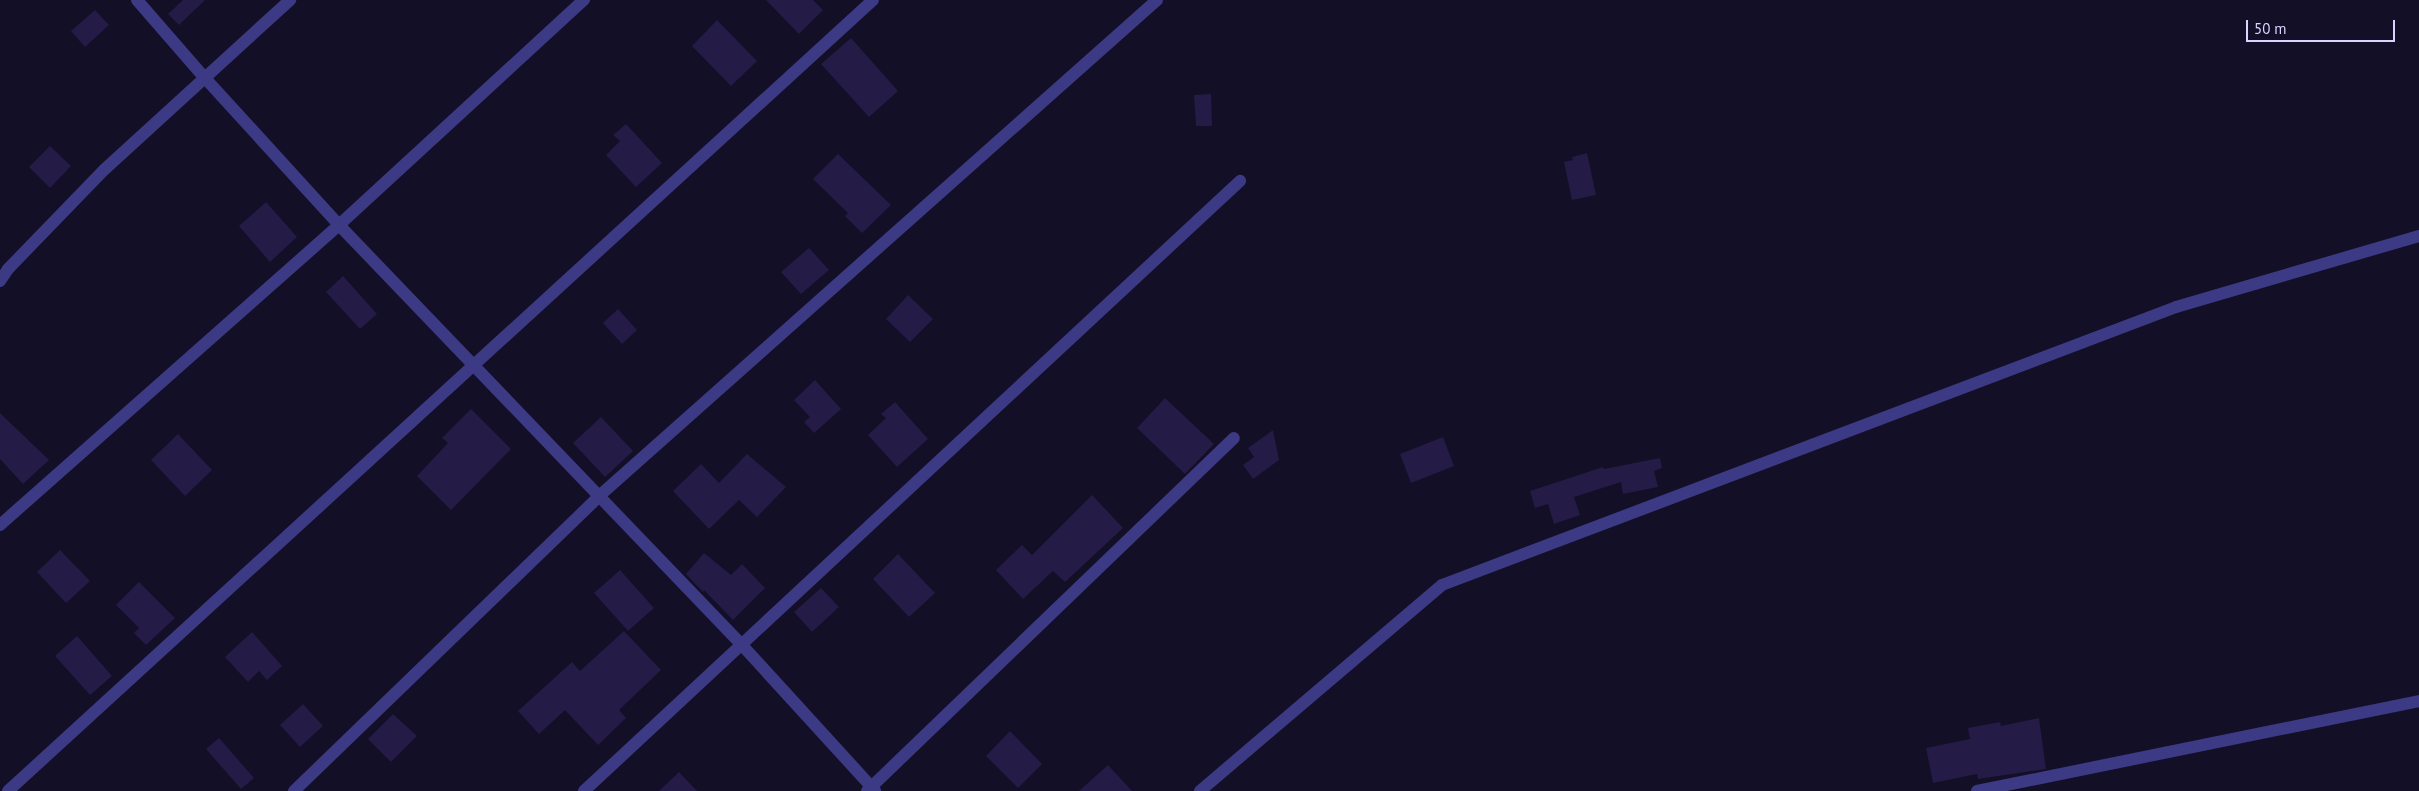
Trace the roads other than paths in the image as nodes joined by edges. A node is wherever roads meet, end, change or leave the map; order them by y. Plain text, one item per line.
1 (137, 0) edge
2 (290, 0) edge
3 (584, 0) edge
4 (873, 0) edge
5 (1157, 0) edge
6 (204, 77) junction
7 (1240, 181) dead end
8 (339, 225) junction
9 (2419, 236) edge
10 (0, 282) edge
11 (474, 364) junction
12 (1234, 438) dead end
13 (598, 496) junction
14 (0, 525) edge
15 (740, 644) junction
16 (2419, 701) edge
17 (871, 790) edge
18 (8, 791) edge
19 (294, 791) edge
20 (584, 791) edge
21 (1200, 791) edge
22 (1977, 791) edge

1 - 6 street
2 - 6 street
3 - 8 street
4 - 11 street
5 - 13 street
6 - 8 street
6 - 10 street
7 - 15 street
8 - 11 street
8 - 14 street
9 - 21 street
11 - 13 street
11 - 18 street
12 - 17 street
13 - 15 street
13 - 19 street
15 - 17 street
15 - 20 street
16 - 22 street

